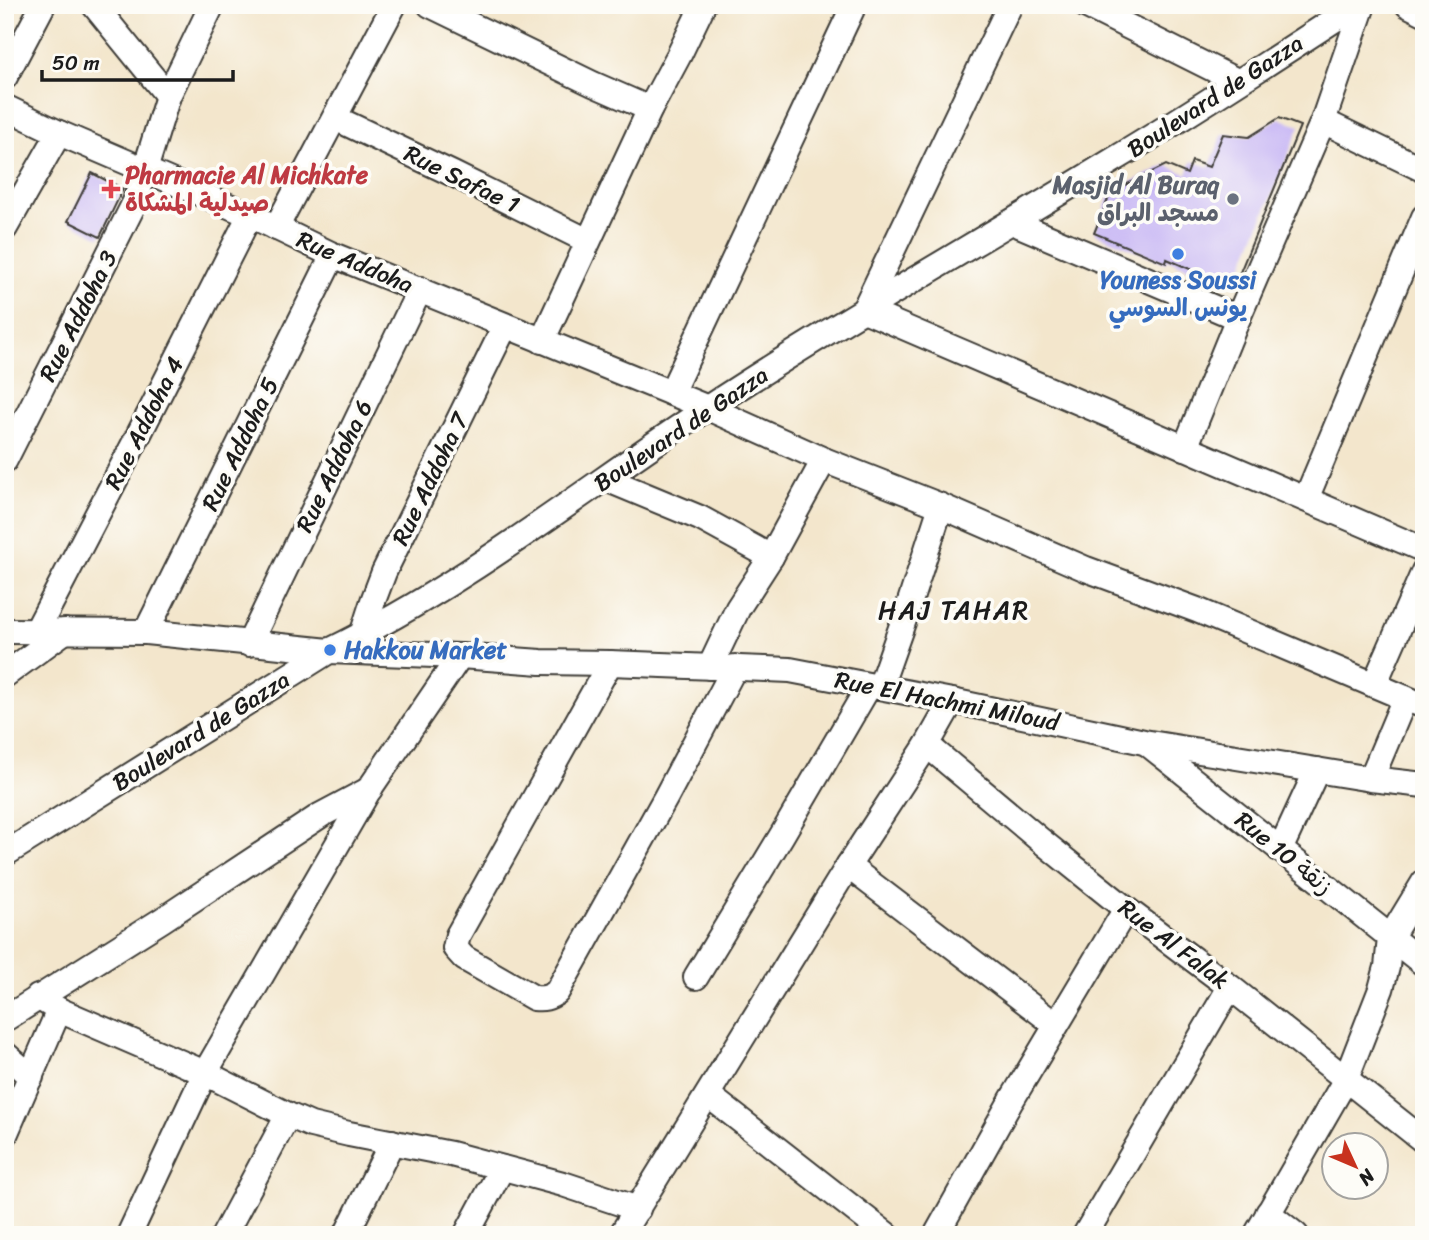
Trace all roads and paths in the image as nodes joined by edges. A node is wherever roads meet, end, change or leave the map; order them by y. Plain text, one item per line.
1 (43, 5) edge
2 (94, 5) edge
3 (212, 5) edge
4 (394, 5) edge
5 (430, 5) edge
6 (703, 5) edge
7 (854, 5) edge
8 (1010, 5) edge
9 (1086, 5) edge
10 (1357, 5) edge
11 (1363, 5) edge
12 (1408, 5) edge
13 (1424, 13) edge
14 (5, 77) edge
15 (1237, 82) junction
16 (168, 96) junction
17 (5, 107) edge
18 (650, 109) junction
19 (335, 118) junction
20 (1323, 121) junction
21 (59, 133) junction
22 (144, 170) junction
23 (1424, 170) edge
24 (250, 215) junction
25 (1424, 217) edge
26 (1012, 222) junction
27 (5, 228) edge
28 (276, 228) junction
29 (588, 240) junction
30 (333, 255) junction
31 (420, 289) junction
32 (864, 310) junction
33 (1238, 318) junction
34 (505, 326) junction
35 (542, 341) junction
36 (671, 393) junction
37 (708, 408) junction
38 (1185, 448) junction
39 (5, 460) edge
40 (824, 460) junction
41 (606, 479) junction
42 (1306, 499) junction
43 (941, 506) junction
44 (1424, 550) edge
45 (771, 557) junction
46 (1424, 571) edge
47 (37, 630) junction
48 (5, 631) edge
49 (65, 631) junction
50 (146, 632) junction
51 (362, 635) junction
52 (249, 643) junction
53 (329, 650) junction
54 (460, 656) junction
55 (610, 663) junction
56 (710, 667) junction
57 (735, 667) junction
58 (5, 675) edge
59 (1374, 685) junction
60 (874, 686) junction
61 (952, 701) junction
62 (1414, 702) edge
63 (1144, 742) junction
64 (926, 745) junction
65 (1317, 770) junction
66 (1371, 779) junction
67 (1424, 785) edge
68 (370, 789) junction
69 (1280, 850) junction
70 (5, 854) edge
71 (848, 866) junction
72 (1424, 882) edge
73 (1126, 909) junction
74 (1390, 938) junction
75 (1424, 964) edge
76 (696, 977) dead end
77 (1230, 987) junction
78 (49, 1004) junction
79 (5, 1019) edge
80 (1056, 1026) junction
81 (5, 1055) edge
82 (205, 1073) junction
83 (32, 1077) junction
84 (1346, 1079) junction
85 (708, 1095) junction
86 (288, 1115) junction
87 (5, 1135) edge
88 (1424, 1141) edge
89 (393, 1142) junction
90 (502, 1168) junction
91 (638, 1209) junction
92 (1268, 1213) junction
93 (875, 1231) edge
94 (129, 1235) edge
95 (225, 1235) edge
96 (346, 1235) edge
97 (466, 1235) edge
98 (621, 1235) edge
99 (936, 1235) edge
100 (1086, 1235) edge
101 (1256, 1235) edge
102 (1296, 1235) edge

1 - 14 street
2 - 16 street
3 - 16 street, Rue Addoha 3
4 - 19 street
5 - 18 street
6 - 18 street
7 - 36 street
8 - 32 street
9 - 15 street
10 - 15 street, Boulevard de Gazza
11 - 20 street
12 - 13 street
15 - 26 street, Boulevard de Gazza
16 - 22 street, Rue Addoha 3
17 - 21 street, Rue Addoha
18 - 29 street
19 - 28 street
19 - 29 street, Rue Safae 1
20 - 23 street
20 - 33 street
21 - 22 street, Rue Addoha
21 - 27 street
22 - 24 street, Rue Addoha
22 - 39 street, Rue Addoha 3
24 - 28 street, Rue Addoha
24 - 47 street, Rue Addoha 4
25 - 42 street
26 - 32 street, Boulevard de Gazza
26 - 33 street
28 - 30 street, Rue Addoha
29 - 35 street
30 - 31 street, Rue Addoha
30 - 50 street, Rue Addoha 5
31 - 34 street, Rue Addoha
31 - 52 street, Rue Addoha 6
32 - 37 street, Boulevard de Gazza
32 - 38 street
33 - 38 street
34 - 35 street, Rue Addoha
34 - 51 street, Rue Addoha 7
35 - 36 street, Rue Addoha
36 - 37 street, Rue Addoha
37 - 40 street, Rue Addoha
37 - 41 street, Boulevard de Gazza
38 - 42 street
40 - 43 street, Rue Addoha
40 - 45 street
41 - 45 street
41 - 51 street, Boulevard de Gazza
42 - 44 street
43 - 59 street, Rue Addoha
43 - 60 street
45 - 56 street
46 - 59 street
47 - 48 street, Rue El Hachmi Miloud
47 - 49 street, Rue El Hachmi Miloud
49 - 50 street, Rue El Hachmi Miloud
49 - 58 street
50 - 52 street, Rue El Hachmi Miloud
51 - 53 street, Boulevard de Gazza
52 - 53 street, Rue El Hachmi Miloud
53 - 54 street, Rue El Hachmi Miloud
53 - 70 street, Boulevard de Gazza
54 - 55 street, Rue El Hachmi Miloud
54 - 68 street
55 - 56 street, Rue El Hachmi Miloud
55 - 57 street
56 - 57 street, Rue El Hachmi Miloud
57 - 60 street, Rue El Hachmi Miloud
59 - 62 street, Rue Addoha
60 - 61 street, Rue El Hachmi Miloud
60 - 76 street
61 - 63 street, Rue El Hachmi Miloud
61 - 64 street
62 - 66 street
63 - 65 street, Rue El Hachmi Miloud
63 - 69 street, Rue 10 زنقة
64 - 71 street
64 - 73 street, Rue Al Falak
65 - 66 street, Rue El Hachmi Miloud
65 - 69 street
66 - 67 street, Rue El Hachmi Miloud
68 - 78 street
68 - 82 street
69 - 74 street, Rue 10 زنقة
71 - 80 street
71 - 85 street
72 - 74 street
73 - 77 street, Rue Al Falak
73 - 80 street
74 - 75 street, Rue 10 زنقة
74 - 84 street
77 - 84 street, Rue Al Falak
77 - 100 street
78 - 79 street
78 - 82 street
78 - 83 street
80 - 99 street
81 - 83 street
82 - 86 street
82 - 94 street
83 - 87 street
84 - 88 street, Rue Al Falak
84 - 92 street
85 - 91 street
85 - 93 street
86 - 89 street
86 - 95 street
89 - 90 street
89 - 96 street
90 - 91 street
90 - 97 street
91 - 98 street
92 - 101 street
92 - 102 street

